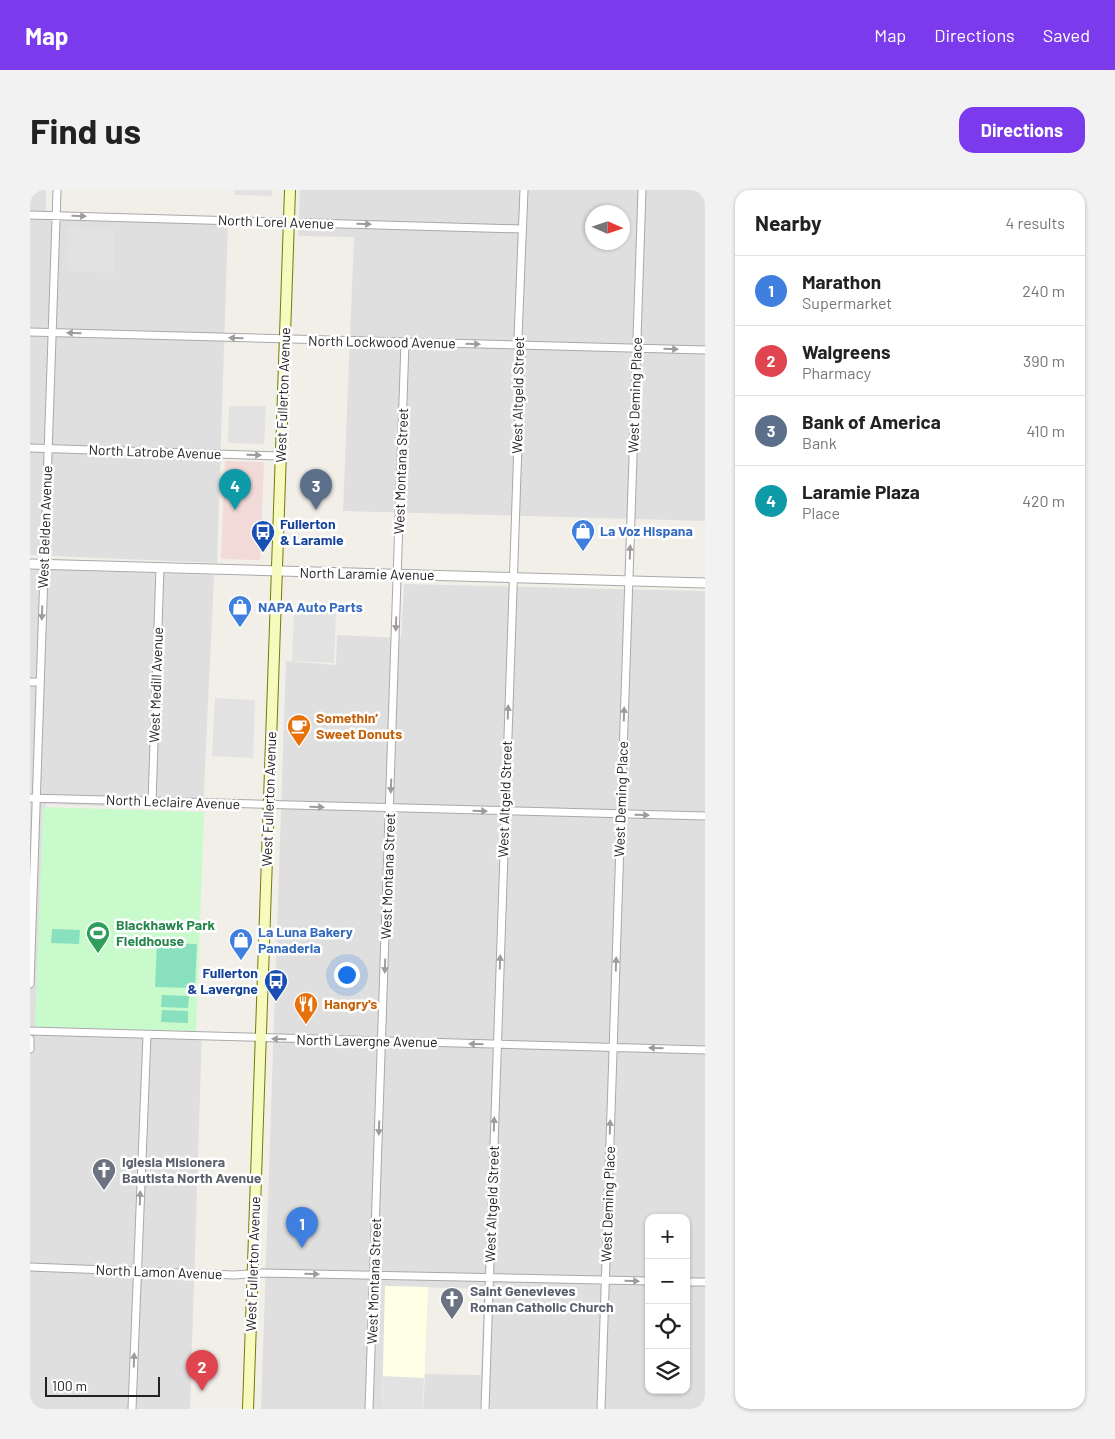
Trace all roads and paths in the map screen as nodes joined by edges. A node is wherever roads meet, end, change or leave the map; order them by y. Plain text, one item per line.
1 (57, 190) edge
2 (290, 190) edge
3 (524, 190) edge
4 (642, 190) edge
5 (30, 215) edge
6 (56, 215) junction
7 (289, 222) junction
8 (522, 229) junction
9 (30, 332) edge
10 (52, 332) junction
11 (285, 340) junction
12 (405, 342) junction
13 (519, 345) junction
14 (636, 348) junction
15 (705, 350) edge
16 (30, 448) edge
17 (48, 449) junction
18 (281, 456) junction
19 (30, 564) edge
20 (44, 565) junction
21 (160, 568) junction
22 (276, 572) junction
23 (398, 575) junction
24 (512, 578) junction
25 (629, 581) junction
26 (705, 583) edge
27 (30, 682) edge
28 (40, 682) junction
29 (33, 798) edge
30 (152, 802) junction
31 (269, 805) junction
32 (390, 808) junction
33 (505, 811) junction
34 (621, 814) junction
35 (705, 816) edge
36 (31, 915) edge
37 (30, 984) edge
38 (30, 1031) edge
39 (147, 1035) junction
40 (30, 1039) edge
41 (261, 1039) junction
42 (382, 1042) junction
43 (497, 1044) junction
44 (613, 1048) junction
45 (30, 1049) edge
46 (705, 1050) edge
47 (30, 1267) edge
48 (137, 1272) junction
49 (253, 1274) junction
50 (374, 1275) junction
51 (489, 1278) junction
52 (605, 1280) junction
53 (645, 1281) edge
54 (690, 1282) edge
55 (705, 1282) edge
56 (132, 1409) edge
57 (248, 1409) edge
58 (369, 1409) edge
59 (485, 1409) edge
60 (601, 1409) edge

1 - 6 street, West Belden Avenue
2 - 7 main road, West Fullerton Avenue
3 - 8 street, West Altgeld Street
4 - 14 street, West Deming Place
5 - 6 street, North Lorel Avenue
6 -> 7 street, North Lorel Avenue
6 - 10 street, West Belden Avenue
7 -> 8 street, North Lorel Avenue
7 - 11 main road, West Fullerton Avenue
8 - 13 street, West Altgeld Street
9 - 10 street, North Lockwood Avenue
11 -> 10 street, North Lockwood Avenue
10 - 17 street, West Belden Avenue
11 - 12 street, North Lockwood Avenue
11 - 18 main road, West Fullerton Avenue
12 -> 13 street, North Lockwood Avenue
12 - 23 street, West Montana Street
13 - 14 street, North Lockwood Avenue
13 - 24 street, West Altgeld Street
14 -> 15 street, North Lockwood Avenue
25 -> 14 street, West Deming Place
16 - 17 street, North Latrobe Avenue
17 -> 18 street, North Latrobe Avenue
17 - 20 street, West Belden Avenue
18 - 22 main road, West Fullerton Avenue
19 - 20 street, North Laramie Avenue
20 - 21 street, North Laramie Avenue
20 -> 28 street, West Belden Avenue
21 - 22 street, North Laramie Avenue
21 - 30 street, West Medill Avenue
22 - 23 street, North Laramie Avenue
22 - 31 main road, West Fullerton Avenue
23 - 24 street, North Laramie Avenue
23 -> 32 street, West Montana Street
24 - 25 street, North Laramie Avenue
33 -> 24 street, West Altgeld Street
25 - 26 street, North Laramie Avenue
34 -> 25 street, West Deming Place
27 - 28 street
28 - 29 street, West Belden Avenue
29 - 30 street, North Leclaire Avenue
29 - 36 street, West Belden Avenue
30 - 31 street, North Leclaire Avenue
31 -> 32 street, North Leclaire Avenue
31 - 41 main road, West Fullerton Avenue
32 -> 33 street, North Leclaire Avenue
32 -> 42 street, West Montana Street
33 - 34 street, North Leclaire Avenue
43 -> 33 street, West Altgeld Street
34 -> 35 street, North Leclaire Avenue
44 -> 34 street, West Deming Place
36 - 37 street, West Belden Avenue
38 - 39 street, North Lavergne Avenue
39 - 41 street, North Lavergne Avenue
48 -> 39 street
40 - 45 street
42 -> 41 street, North Lavergne Avenue
41 - 49 main road, West Fullerton Avenue
43 -> 42 street, North Lavergne Avenue
42 -> 50 street, West Montana Street
43 - 44 street, North Lavergne Avenue
51 -> 43 street, West Altgeld Street
46 -> 44 street, North Lavergne Avenue
52 -> 44 street, West Deming Place
47 - 48 street, North Lamon Avenue
48 - 49 street, North Lamon Avenue
56 -> 48 street
49 -> 50 street, North Lamon Avenue
49 - 57 main road, West Fullerton Avenue
50 - 51 street, North Lamon Avenue
50 - 58 street, West Montana Street
51 - 52 street, North Lamon Avenue
51 - 59 street, West Altgeld Street
52 -> 53 street, North Lamon Avenue
52 - 60 street, West Deming Place
54 - 55 street

